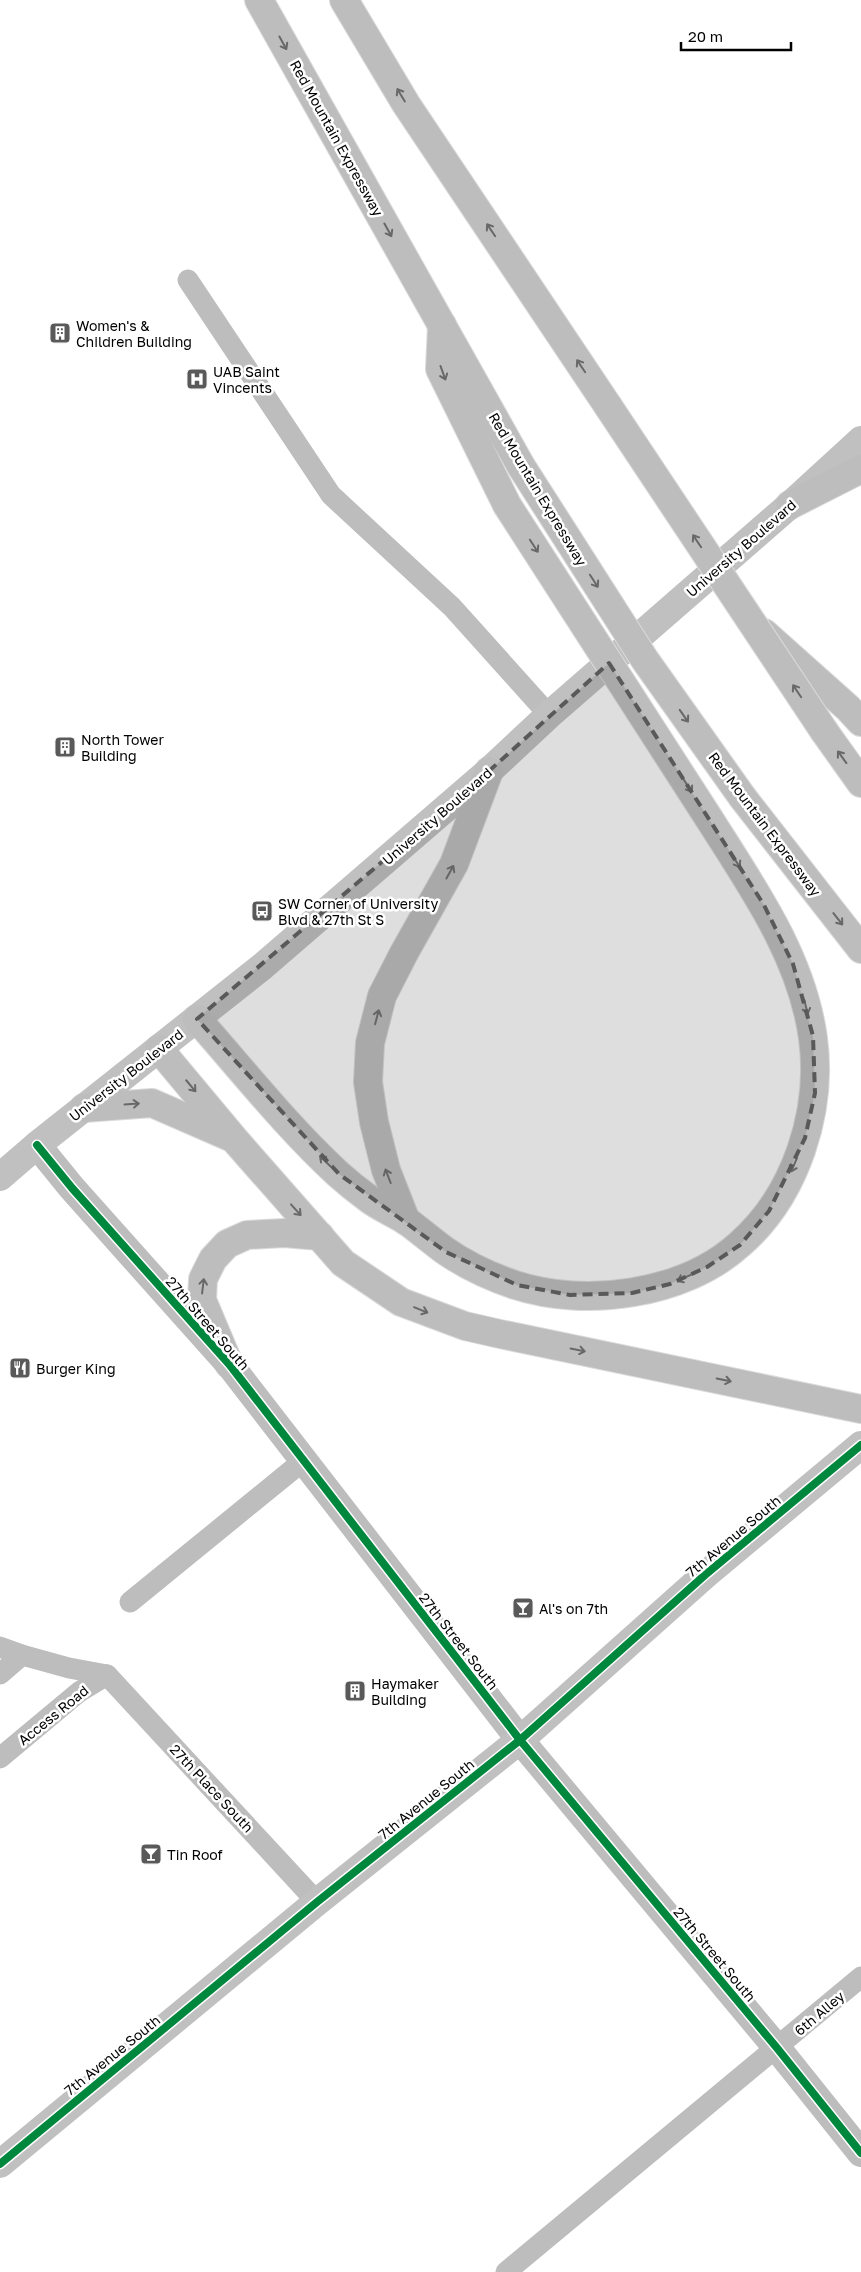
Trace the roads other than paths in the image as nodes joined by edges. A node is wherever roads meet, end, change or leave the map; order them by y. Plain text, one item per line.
1 (259, 0) edge
2 (344, 0) edge
3 (188, 280) dead end
4 (442, 325) junction
5 (861, 440) edge
6 (861, 469) edge
7 (790, 505) junction
8 (750, 621) junction
9 (549, 714) junction
10 (855, 715) edge
11 (489, 771) junction
12 (861, 783) edge
13 (861, 949) edge
14 (197, 1019) junction
15 (160, 1049) junction
16 (84, 1108) junction
17 (236, 1140) junction
18 (37, 1145) junction
19 (0, 1177) edge
20 (406, 1221) junction
21 (320, 1236) junction
22 (229, 1364) junction
23 (861, 1409) edge
24 (861, 1445) edge
25 (303, 1460) junction
26 (130, 1602) dead end
27 (0, 1647) edge
28 (22, 1655) junction
29 (0, 1674) edge
30 (107, 1675) junction
31 (520, 1740) junction
32 (0, 1758) edge
33 (317, 1902) junction
34 (861, 1977) edge
35 (778, 2048) junction
36 (861, 2153) edge
37 (0, 2164) edge
38 (506, 2272) edge

1 -> 4 main road, Red Mountain Expressway
8 -> 2 main road, bridge
3 - 9 lane
4 -> 13 main road, Red Mountain Expressway, bridge
4 -> 20 main road, bridge
5 - 7 street, University Boulevard
6 - 7 main road
7 - 9 street, University Boulevard
8 - 10 main road, bridge
12 -> 8 main road, bridge
9 - 11 street, University Boulevard
11 - 14 street, University Boulevard
20 -> 11 main road
14 - 15 street, University Boulevard
20 -> 14 main road
15 - 16 street, University Boulevard
15 -> 17 main road
16 -> 17 main road
16 - 18 street, University Boulevard
17 -> 21 main road
18 - 19 street, University Boulevard
18 - 22 main road, 27th Street South
22 -> 21 main road
21 -> 23 main road
22 - 25 main road, 27th Street South
24 - 31 street, 7th Avenue South
25 - 26 lane
25 - 31 main road, 27th Street South
27 - 28 lane
28 - 29 lane
28 - 30 lane
30 - 32 lane, Access Road
30 - 33 lane, 27th Place South
31 - 33 street, 7th Avenue South
31 - 35 main road, 27th Street South
33 - 37 street, 7th Avenue South
34 - 35 lane, 6th Alley
35 - 36 main road, 27th Street South
35 - 38 lane, 6th Alley

